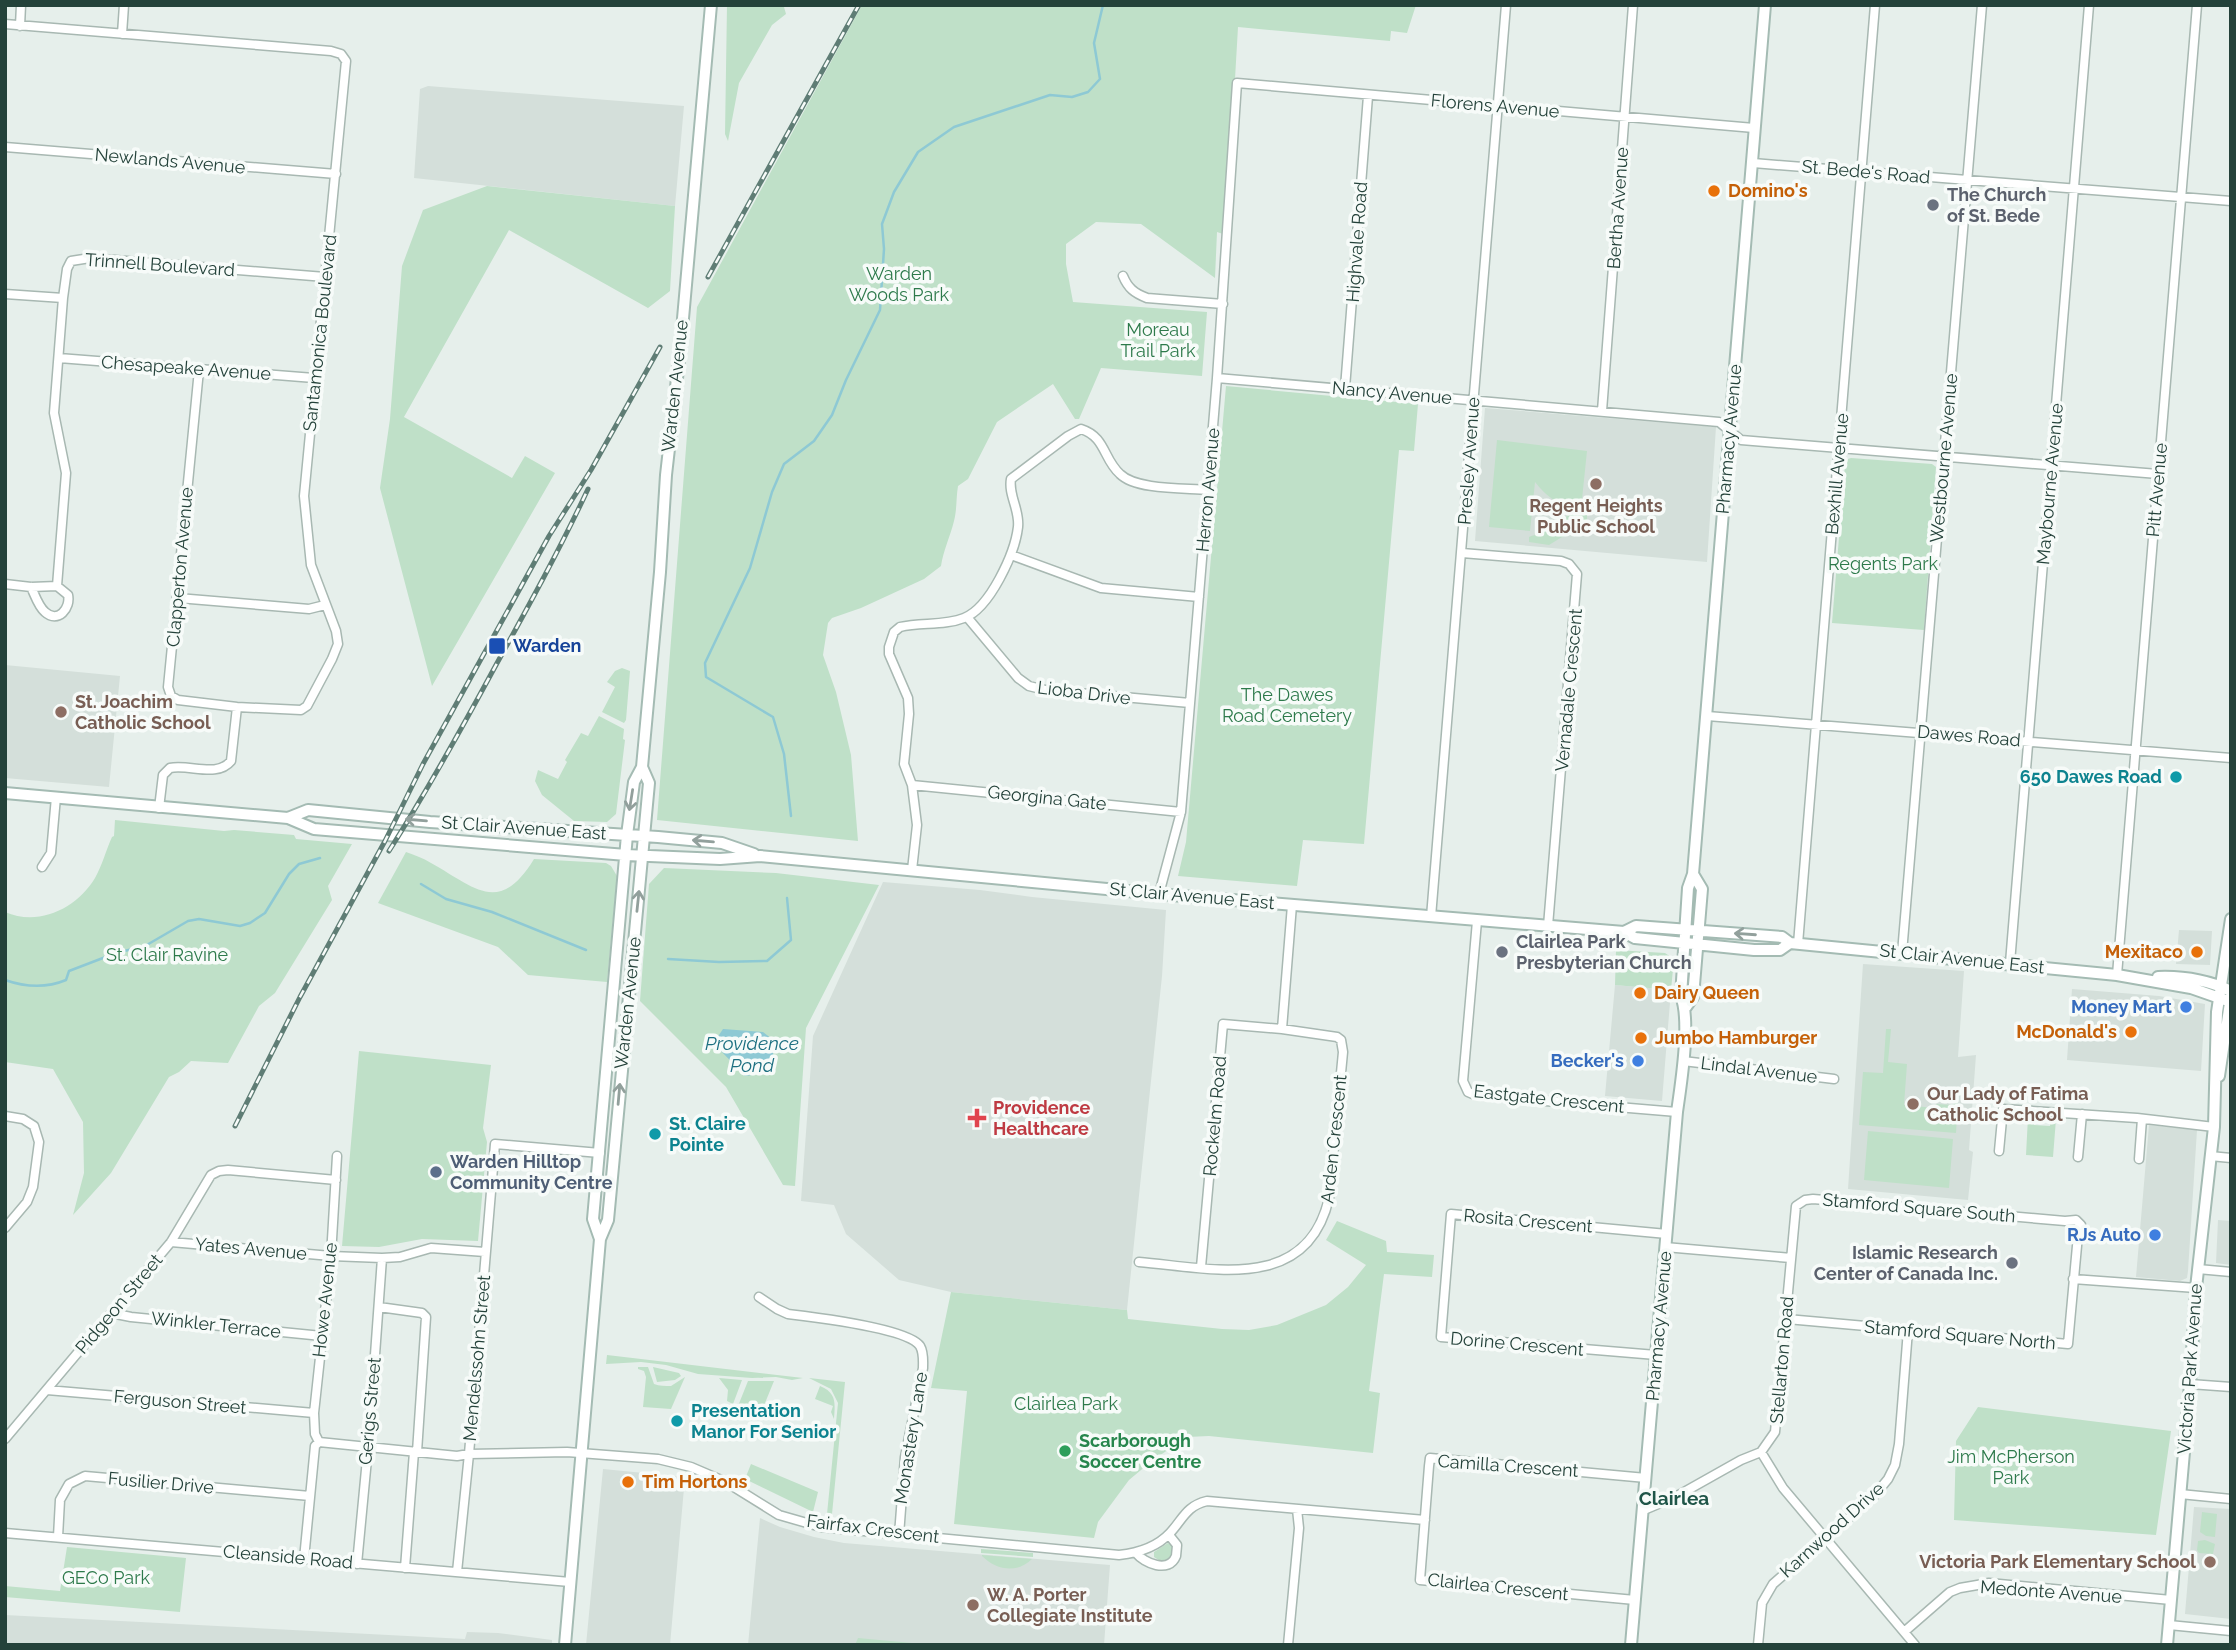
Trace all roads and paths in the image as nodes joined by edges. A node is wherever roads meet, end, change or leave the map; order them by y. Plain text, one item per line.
1 (21, 5) edge
2 (124, 5) edge
3 (711, 5) edge
4 (1506, 5) edge
5 (1633, 5) edge
6 (1765, 5) edge
7 (1875, 5) edge
8 (1982, 5) edge
9 (2089, 5) edge
10 (2197, 5) edge
11 (5, 24) edge
12 (20, 26) junction
13 (122, 34) junction
14 (1237, 83) joint
15 (1368, 96) junction
16 (1497, 106) junction
17 (1626, 116) junction
18 (1754, 128) junction
19 (5, 147) edge
20 (1752, 163) junction
21 (1861, 173) junction
22 (335, 174) junction
23 (1967, 180) junction
24 (2074, 189) junction
25 (2181, 197) junction
26 (2231, 201) edge
27 (1123, 276) dead end
28 (326, 277) junction
29 (5, 293) edge
30 (63, 298) junction
31 (1223, 304) junction
32 (59, 358) junction
33 (199, 370) junction
34 (314, 378) junction
35 (1217, 378) junction
36 (1345, 388) junction
37 (1474, 400) junction
38 (1602, 411) junction
39 (1730, 432) junction
40 (1839, 449) junction
41 (1944, 457) junction
42 (2051, 466) junction
43 (2158, 474) junction
44 (1207, 490) junction
45 (1462, 553) junction
46 (1011, 555) junction
47 (5, 584) edge
48 (57, 586) junction
49 (31, 587) junction
50 (1199, 597) junction
51 (178, 598) junction
52 (325, 605) junction
53 (967, 617) junction
54 (1190, 703) junction
55 (237, 707) junction
56 (1707, 716) junction
57 (1816, 724) junction
58 (1922, 732) junction
59 (2029, 741) junction
60 (2136, 749) junction
61 (2231, 758) edge
62 (642, 767) junction
63 (912, 785) junction
64 (5, 793) edge
65 (56, 797) junction
66 (159, 808) junction
67 (1181, 812) junction
68 (288, 818) junction
69 (626, 835) junction
70 (644, 836) junction
71 (625, 855) junction
72 (642, 856) junction
73 (760, 856) junction
74 (42, 867) dead end
75 (912, 870) junction
76 (1693, 874) junction
77 (1159, 894) junction
78 (1293, 905) junction
79 (1431, 917) junction
80 (2231, 919) edge
81 (1477, 921) junction
82 (1548, 926) junction
83 (1686, 929) junction
84 (1699, 930) junction
85 (1624, 932) junction
86 (1685, 943) junction
87 (1794, 943) junction
88 (1698, 944) junction
89 (1902, 953) junction
90 (2010, 963) junction
91 (2117, 975) junction
92 (2225, 993) edge
93 (2230, 1002) edge
94 (1686, 1007) junction
95 (1282, 1029) junction
96 (2231, 1054) edge
97 (1684, 1060) junction
98 (2222, 1065) junction
99 (1834, 1079) dead end
100 (2216, 1093) junction
101 (1677, 1112) junction
102 (2082, 1114) junction
103 (5, 1116) edge
104 (2142, 1119) junction
105 (2214, 1127) junction
106 (1999, 1151) dead end
107 (600, 1153) junction
108 (337, 1156) dead end
109 (2210, 1156) junction
110 (2078, 1157) dead end
111 (2231, 1158) edge
112 (2139, 1159) dead end
113 (336, 1180) junction
114 (5, 1228) edge
115 (1667, 1234) junction
116 (600, 1240) junction
117 (171, 1242) junction
118 (1665, 1247) junction
119 (485, 1252) junction
120 (331, 1256) junction
121 (382, 1258) junction
122 (1791, 1258) junction
123 (1139, 1262) dead end
124 (1201, 1267) junction
125 (2198, 1269) junction
126 (2231, 1272) edge
127 (1447, 1275) joint
128 (2073, 1279) junction
129 (2196, 1288) junction
130 (759, 1297) dead end
131 (379, 1307) junction
132 (111, 1314) junction
133 (1787, 1320) junction
134 (1908, 1330) junction
135 (322, 1336) junction
136 (1656, 1355) junction
137 (2190, 1384) junction
138 (2231, 1387) edge
139 (47, 1390) junction
140 (314, 1413) junction
141 (5, 1439) edge
142 (323, 1443) junction
143 (367, 1448) junction
144 (416, 1452) junction
145 (1761, 1452) junction
146 (582, 1453) junction
147 (469, 1454) junction
148 (1646, 1478) junction
149 (2180, 1494) junction
150 (310, 1496) junction
151 (2231, 1499) edge
152 (1297, 1509) junction
153 (1644, 1510) junction
154 (1425, 1520) junction
155 (5, 1533) edge
156 (899, 1535) junction
157 (1169, 1535) junction
158 (58, 1537) junction
159 (1825, 1538) junction
160 (1136, 1553) junction
161 (304, 1559) junction
162 (357, 1564) junction
163 (405, 1568) junction
164 (457, 1573) junction
165 (570, 1582) junction
166 (1636, 1600) junction
167 (2171, 1600) junction
168 (2169, 1625) junction
169 (2231, 1630) edge
170 (1904, 1632) junction
171 (565, 1645) edge
172 (1288, 1645) edge
173 (1631, 1645) edge
174 (1759, 1645) edge
175 (1915, 1645) edge
176 (2167, 1645) edge

1 - 12 street
2 - 13 street
3 - 62 main road, Warden Avenue
4 - 16 street, Presley Avenue
5 - 17 street, Bertha Avenue
6 - 18 main road, Pharmacy Avenue
7 - 21 street, Bexhill Avenue
8 - 23 street, Westbourne Avenue
9 - 24 street, Maybourne Avenue
10 - 25 street, Pitt Avenue
11 - 12 street, Santamonica Boulevard
12 - 13 street, Santamonica Boulevard
13 - 22 street, Santamonica Boulevard
14 - 15 street, Florens Avenue
14 - 31 street, Herron Avenue
15 - 16 street, Florens Avenue
15 - 36 street, Highvale Road
16 - 17 street, Florens Avenue
16 - 37 street, Presley Avenue
17 - 18 street, Florens Avenue
17 - 38 street, Bertha Avenue
18 - 20 main road, Pharmacy Avenue
19 - 22 street, Newlands Avenue
20 - 21 street, St. Bede's Road
20 - 39 main road, Pharmacy Avenue
21 - 23 street, St. Bede's Road
21 - 40 street, Bexhill Avenue
22 - 28 street, Santamonica Boulevard
23 - 24 street, St. Bede's Road
23 - 41 street, Westbourne Avenue
24 - 25 street, St. Bede's Road
24 - 42 street, Maybourne Avenue
25 - 26 street, St. Bede's Road
25 - 43 street, Pitt Avenue
27 - 31 street
28 - 30 street, Trinnell Boulevard
28 - 34 street, Santamonica Boulevard
29 - 30 street
30 - 32 street, Trinnell Boulevard
31 - 35 street, Herron Avenue
32 - 33 street, Chesapeake Avenue
32 - 48 street, Trinnell Boulevard
33 - 34 street, Chesapeake Avenue
33 - 51 street, Clapperton Avenue
34 - 52 street, Santamonica Boulevard
35 - 36 street, Nancy Avenue
35 - 44 street, Herron Avenue
36 - 37 street, Nancy Avenue
37 - 38 street, Nancy Avenue
37 - 45 street, Presley Avenue
38 - 39 street, Nancy Avenue
39 - 40 street, Nancy Avenue
39 - 56 main road, Pharmacy Avenue
40 - 41 street, Nancy Avenue
40 - 57 street, Bexhill Avenue
41 - 42 street, Nancy Avenue
41 - 58 street, Westbourne Avenue
42 - 43 street, Nancy Avenue
42 - 59 street, Maybourne Avenue
43 - 60 street, Pitt Avenue
44 - 46 street
44 - 50 street, Herron Avenue
45 - 79 street, Presley Avenue
45 - 82 street, Vernadale Crescent
46 - 50 street
46 - 53 street
47 - 49 street
48 - 49 street
48 - 49 street, Trinnell Boulevard
50 - 54 street, Herron Avenue
51 - 52 street
51 - 55 street, Clapperton Avenue
52 - 55 street, Santamonica Boulevard
53 - 54 street, Lioba Drive
53 - 63 street
54 - 67 street, Herron Avenue
55 - 66 street
56 - 57 street, Dawes Road
56 - 76 main road, Pharmacy Avenue
57 - 58 street, Dawes Road
57 - 87 street, Bexhill Avenue
58 - 59 street, Dawes Road
58 - 89 street, Westbourne Avenue
59 - 60 street, Dawes Road
59 - 90 street, Maybourne Avenue
60 - 61 street, Dawes Road
60 - 91 street, Pitt Avenue
62 -> 69 main road, Warden Avenue
62 - 70 main road, Warden Avenue
63 - 67 street, Georgina Gate
63 - 75 street
64 - 65 main road, St Clair Avenue East
65 - 66 main road, St Clair Avenue East
65 - 74 street
66 - 68 main road, St Clair Avenue East
67 - 77 street, Herron Avenue
69 -> 68 main road, St Clair Avenue East
68 - 71 main road, St Clair Avenue East
69 - 70 main road, St Clair Avenue East
69 - 71 main road, Warden Avenue
70 - 72 main road, Warden Avenue
73 -> 70 main road, St Clair Avenue East
71 - 72 main road, St Clair Avenue East
71 - 107 main road, Warden Avenue
72 - 73 main road, St Clair Avenue East
116 -> 72 main road, Warden Avenue
73 - 75 main road, St Clair Avenue East
75 - 77 main road, St Clair Avenue East
76 - 83 main road, Pharmacy Avenue
76 - 84 main road, Pharmacy Avenue
77 - 78 main road, St Clair Avenue East
78 - 79 main road, St Clair Avenue East
78 - 95 street
79 - 81 main road, St Clair Avenue East
80 - 92 main road, Victoria Park Avenue
81 - 82 main road, St Clair Avenue East
81 - 101 street, Eastgate Crescent
82 - 85 main road, St Clair Avenue East
83 - 84 main road, St Clair Avenue East
83 - 85 main road, St Clair Avenue East
83 - 86 main road, Pharmacy Avenue
87 -> 84 main road, St Clair Avenue East
84 - 88 main road, Pharmacy Avenue
85 - 86 main road, St Clair Avenue East
86 - 88 main road, St Clair Avenue East
86 - 94 main road, Pharmacy Avenue
87 - 88 main road, St Clair Avenue East
87 - 89 main road, St Clair Avenue East
88 - 94 main road, Pharmacy Avenue
89 - 90 main road, St Clair Avenue East
90 - 91 main road, St Clair Avenue East
91 - 92 main road, St Clair Avenue East
92 - 93 main road, St Clair Avenue East
92 - 100 main road, Victoria Park Avenue
93 - 98 main road, Victoria Park Avenue
94 - 97 main road, Pharmacy Avenue
95 - 124 street, Rockelm Road
95 - 124 street, Arden Crescent
96 - 98 main road
97 - 99 street, Lindal Avenue
97 - 101 main road, Pharmacy Avenue
98 - 100 main road, Victoria Park Avenue
100 - 105 main road, Victoria Park Avenue
101 - 115 main road, Pharmacy Avenue
102 - 104 street
102 - 106 street
102 - 110 street
103 - 114 street
104 - 105 street
104 - 112 street
105 - 109 main road, Victoria Park Avenue
107 - 116 main road, Warden Avenue
107 - 119 street, Mendelssohn Street
108 - 113 street, Howe Avenue
109 - 111 street
109 - 125 main road, Victoria Park Avenue
113 - 117 street, Pidgeon Street
113 - 120 street, Howe Avenue
115 - 118 main road, Pharmacy Avenue
115 - 127 street, Rosita Crescent
116 - 146 main road, Warden Avenue
117 - 120 street, Yates Avenue
117 - 132 street, Pidgeon Street
118 - 122 street
118 - 136 main road, Pharmacy Avenue
119 - 121 street, Yates Avenue
119 - 147 street, Mendelssohn Street
120 - 121 street, Yates Avenue
120 - 135 street, Howe Avenue
121 - 131 street, Gerigs Street
122 - 128 street, Stamford Square South
122 - 133 street, Stellarton Road
123 - 124 street, Arden Crescent
125 - 126 street
125 - 129 main road, Victoria Park Avenue
127 - 136 street, Dorine Crescent
128 - 129 street
128 - 134 street, Stamford Square North
129 - 137 main road, Victoria Park Avenue
130 - 156 street, Monastery Lane
131 - 143 street, Gerigs Street
131 - 144 street
132 - 135 street, Winkler Terrace
132 - 139 street, Pidgeon Street
133 - 134 street, Stamford Square North
133 - 145 street, Stellarton Road
134 - 159 street, Karnwood Drive
135 - 140 street, Howe Avenue
136 - 148 main road, Pharmacy Avenue
137 - 138 street
137 - 149 main road, Victoria Park Avenue
139 - 140 street, Ferguson Street
139 - 141 street, Pidgeon Street
140 - 142 street, Howe Avenue
142 - 143 street, Fairfax Crescent
142 - 150 street, Howe Avenue
143 - 144 street, Fairfax Crescent
143 - 162 street, Gerigs Street
144 - 147 street, Fairfax Crescent
144 - 163 street
145 - 153 street
145 - 159 street
146 - 147 street, Fairfax Crescent
146 - 156 street, Fairfax Crescent
146 - 165 main road, Warden Avenue
147 - 164 street, Mendelssohn Street
148 - 153 main road, Pharmacy Avenue
148 - 154 street, Camilla Crescent
149 - 151 street
149 - 167 main road, Victoria Park Avenue
150 - 158 street, Fusilier Drive
150 - 161 street, Howe Avenue
152 - 154 street, Fairfax Crescent
152 - 157 street, Fairfax Crescent
152 - 172 street
153 - 166 main road, Pharmacy Avenue
154 - 166 street, Clairlea Crescent
155 - 158 street, Cleanside Road
156 - 160 street, Fairfax Crescent
157 - 160 street, Fairfax Crescent
157 - 160 street, Fairfax Crescent
158 - 161 street, Cleanside Road
159 - 170 street
159 - 174 street, Karnwood Drive
161 - 162 street, Cleanside Road
162 - 163 street, Cleanside Road
163 - 164 street, Cleanside Road
164 - 165 street, Cleanside Road
165 - 171 main road, Warden Avenue
166 - 173 main road, Pharmacy Avenue
167 - 168 main road, Victoria Park Avenue
167 - 170 street, Medonte Avenue
168 - 169 street
168 - 176 main road, Victoria Park Avenue
170 - 175 street

